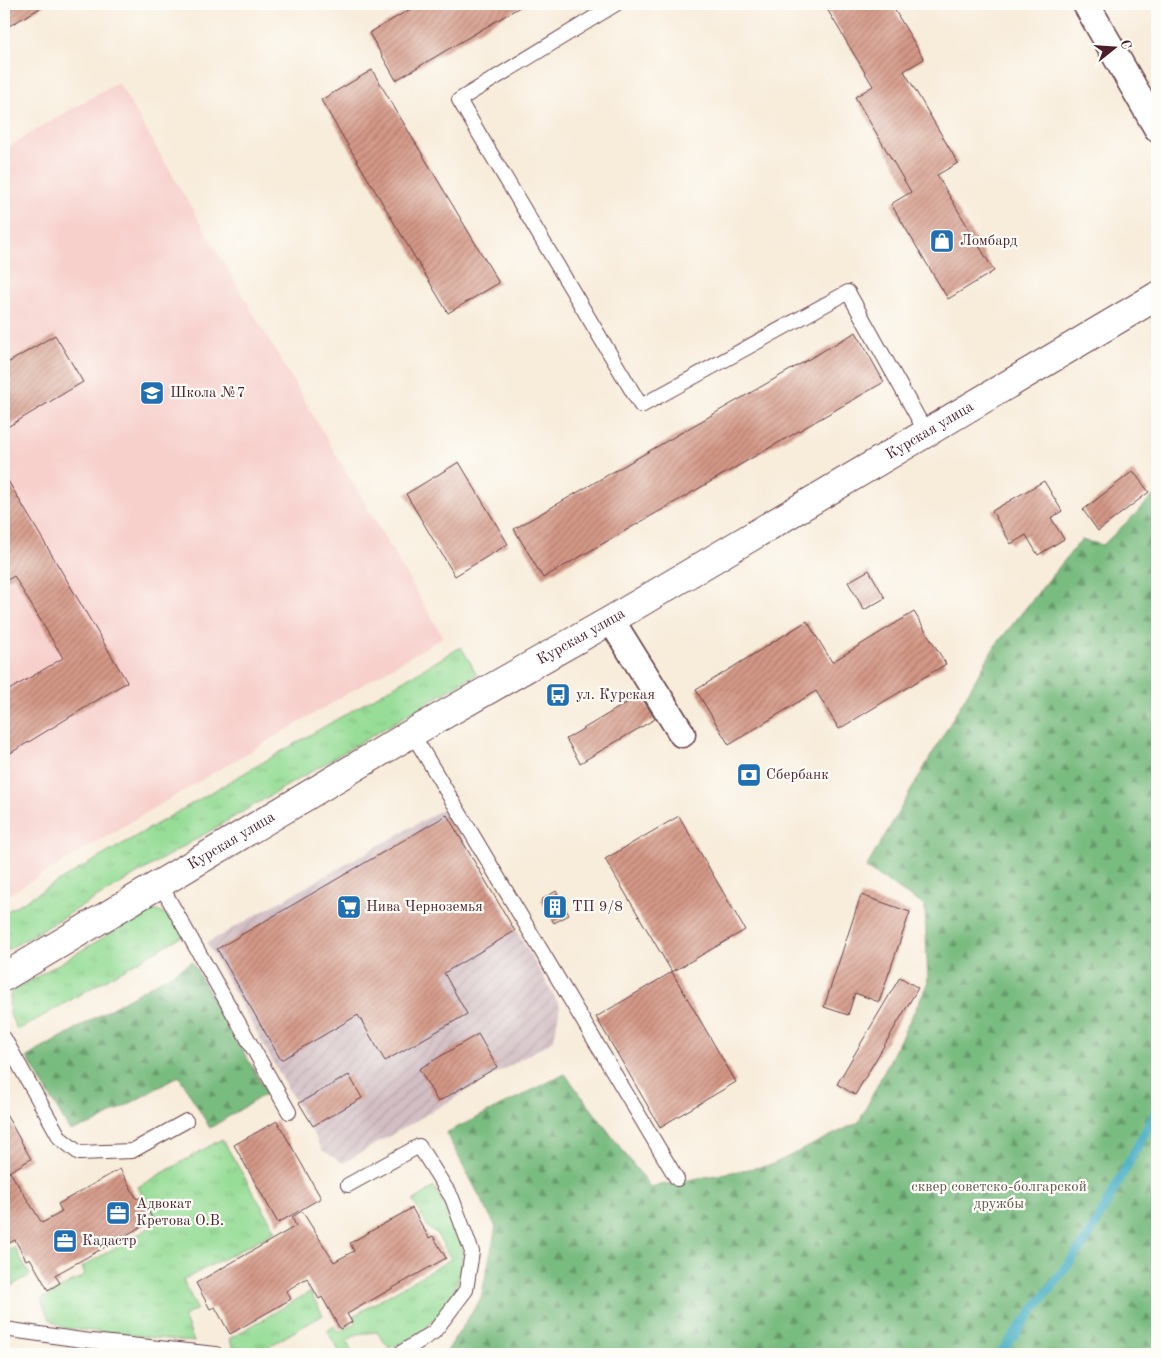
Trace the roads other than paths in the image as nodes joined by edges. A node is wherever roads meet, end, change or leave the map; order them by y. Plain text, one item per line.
1 (616, 4) edge
2 (1086, 4) edge
3 (1157, 128) edge
4 (1157, 296) edge
5 (927, 434) junction
6 (611, 620) junction
7 (412, 733) junction
8 (682, 734) dead end
9 (160, 884) junction
10 (4, 977) edge
11 (4, 1038) edge
12 (289, 1112) dead end
13 (186, 1121) dead end
14 (677, 1179) dead end
15 (348, 1185) dead end
16 (4, 1329) edge
17 (216, 1354) edge
18 (399, 1354) edge

1 - 5 lane
2 - 3 street
4 - 5 main road, Курская улица
5 - 6 main road, Курская улица
6 - 7 main road, Курская улица
6 - 8 street
7 - 9 main road, Курская улица
7 - 14 lane
9 - 10 main road, Курская улица
9 - 12 lane
11 - 13 lane
15 - 18 lane
16 - 17 lane

